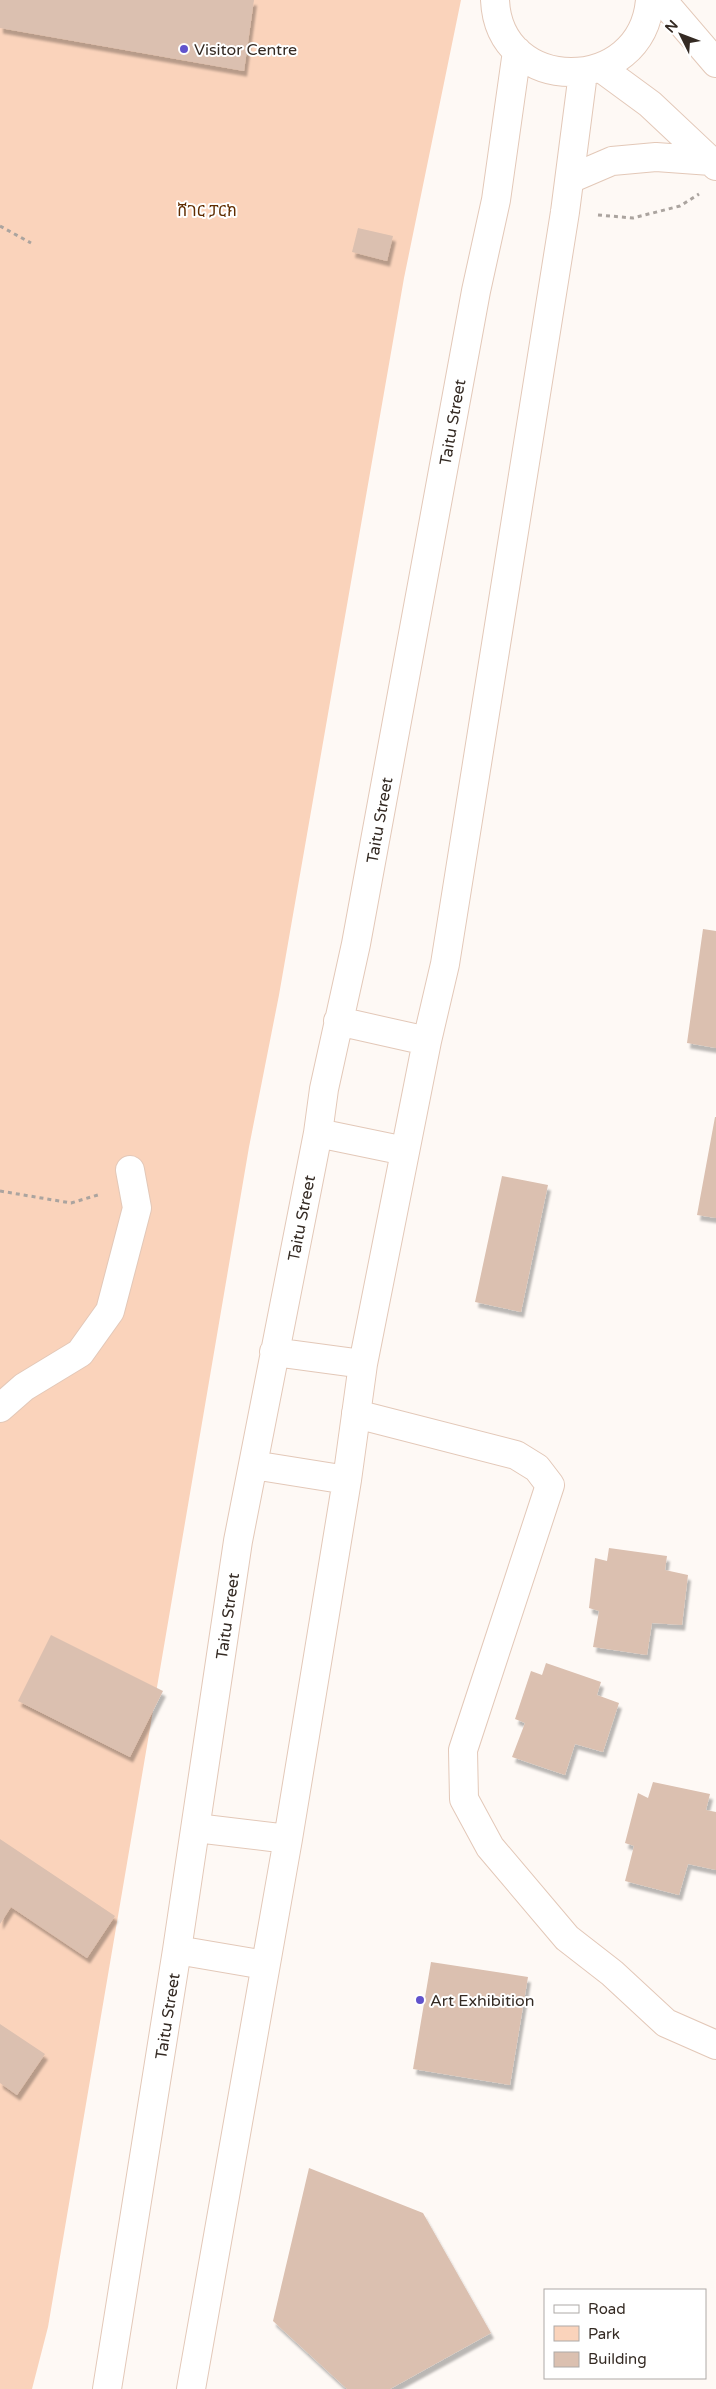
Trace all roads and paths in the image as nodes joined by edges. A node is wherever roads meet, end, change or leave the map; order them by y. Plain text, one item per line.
1 (495, 0) edge
2 (650, 0) edge
3 (662, 0) edge
4 (517, 50) junction
5 (716, 63) edge
6 (592, 71) junction
7 (714, 164) edge
8 (570, 179) junction
9 (702, 193) dead end
10 (565, 212) junction
11 (0, 226) edge
12 (31, 243) dead end
13 (338, 1021) junction
14 (427, 1041) junction
15 (318, 1133) junction
16 (405, 1151) junction
17 (130, 1170) joint
18 (0, 1192) edge
19 (274, 1352) junction
20 (363, 1364) junction
21 (0, 1408) edge
22 (356, 1414) junction
23 (252, 1465) junction
24 (347, 1480) junction
25 (196, 1828) junction
26 (288, 1839) junction
27 (177, 1950) junction
28 (265, 1965) junction
29 (716, 2046) edge
30 (107, 2389) edge
31 (191, 2389) edge

1 - 4 main road
2 - 6 main road
3 - 5 main road
4 - 6 main road
4 - 13 main road, Taitu Street
6 - 7 main road
6 - 8 main road
7 - 8 main road
8 - 10 main road
9 - 10 path
10 - 14 main road
11 - 12 path
13 - 14 main road
13 - 15 main road, Taitu Street
14 - 16 main road
15 - 16 main road
15 - 19 main road, Taitu Street
16 - 20 main road
17 - 18 path
17 - 21 main road
19 - 20 main road
19 - 23 main road, Taitu Street
20 - 22 main road
22 - 24 main road
22 - 29 main road
23 - 24 main road
23 - 25 main road, Taitu Street
24 - 26 main road
25 - 26 main road
25 - 27 main road, Taitu Street
26 - 28 main road
27 - 28 main road
27 - 30 main road, Taitu Street
28 - 31 main road

